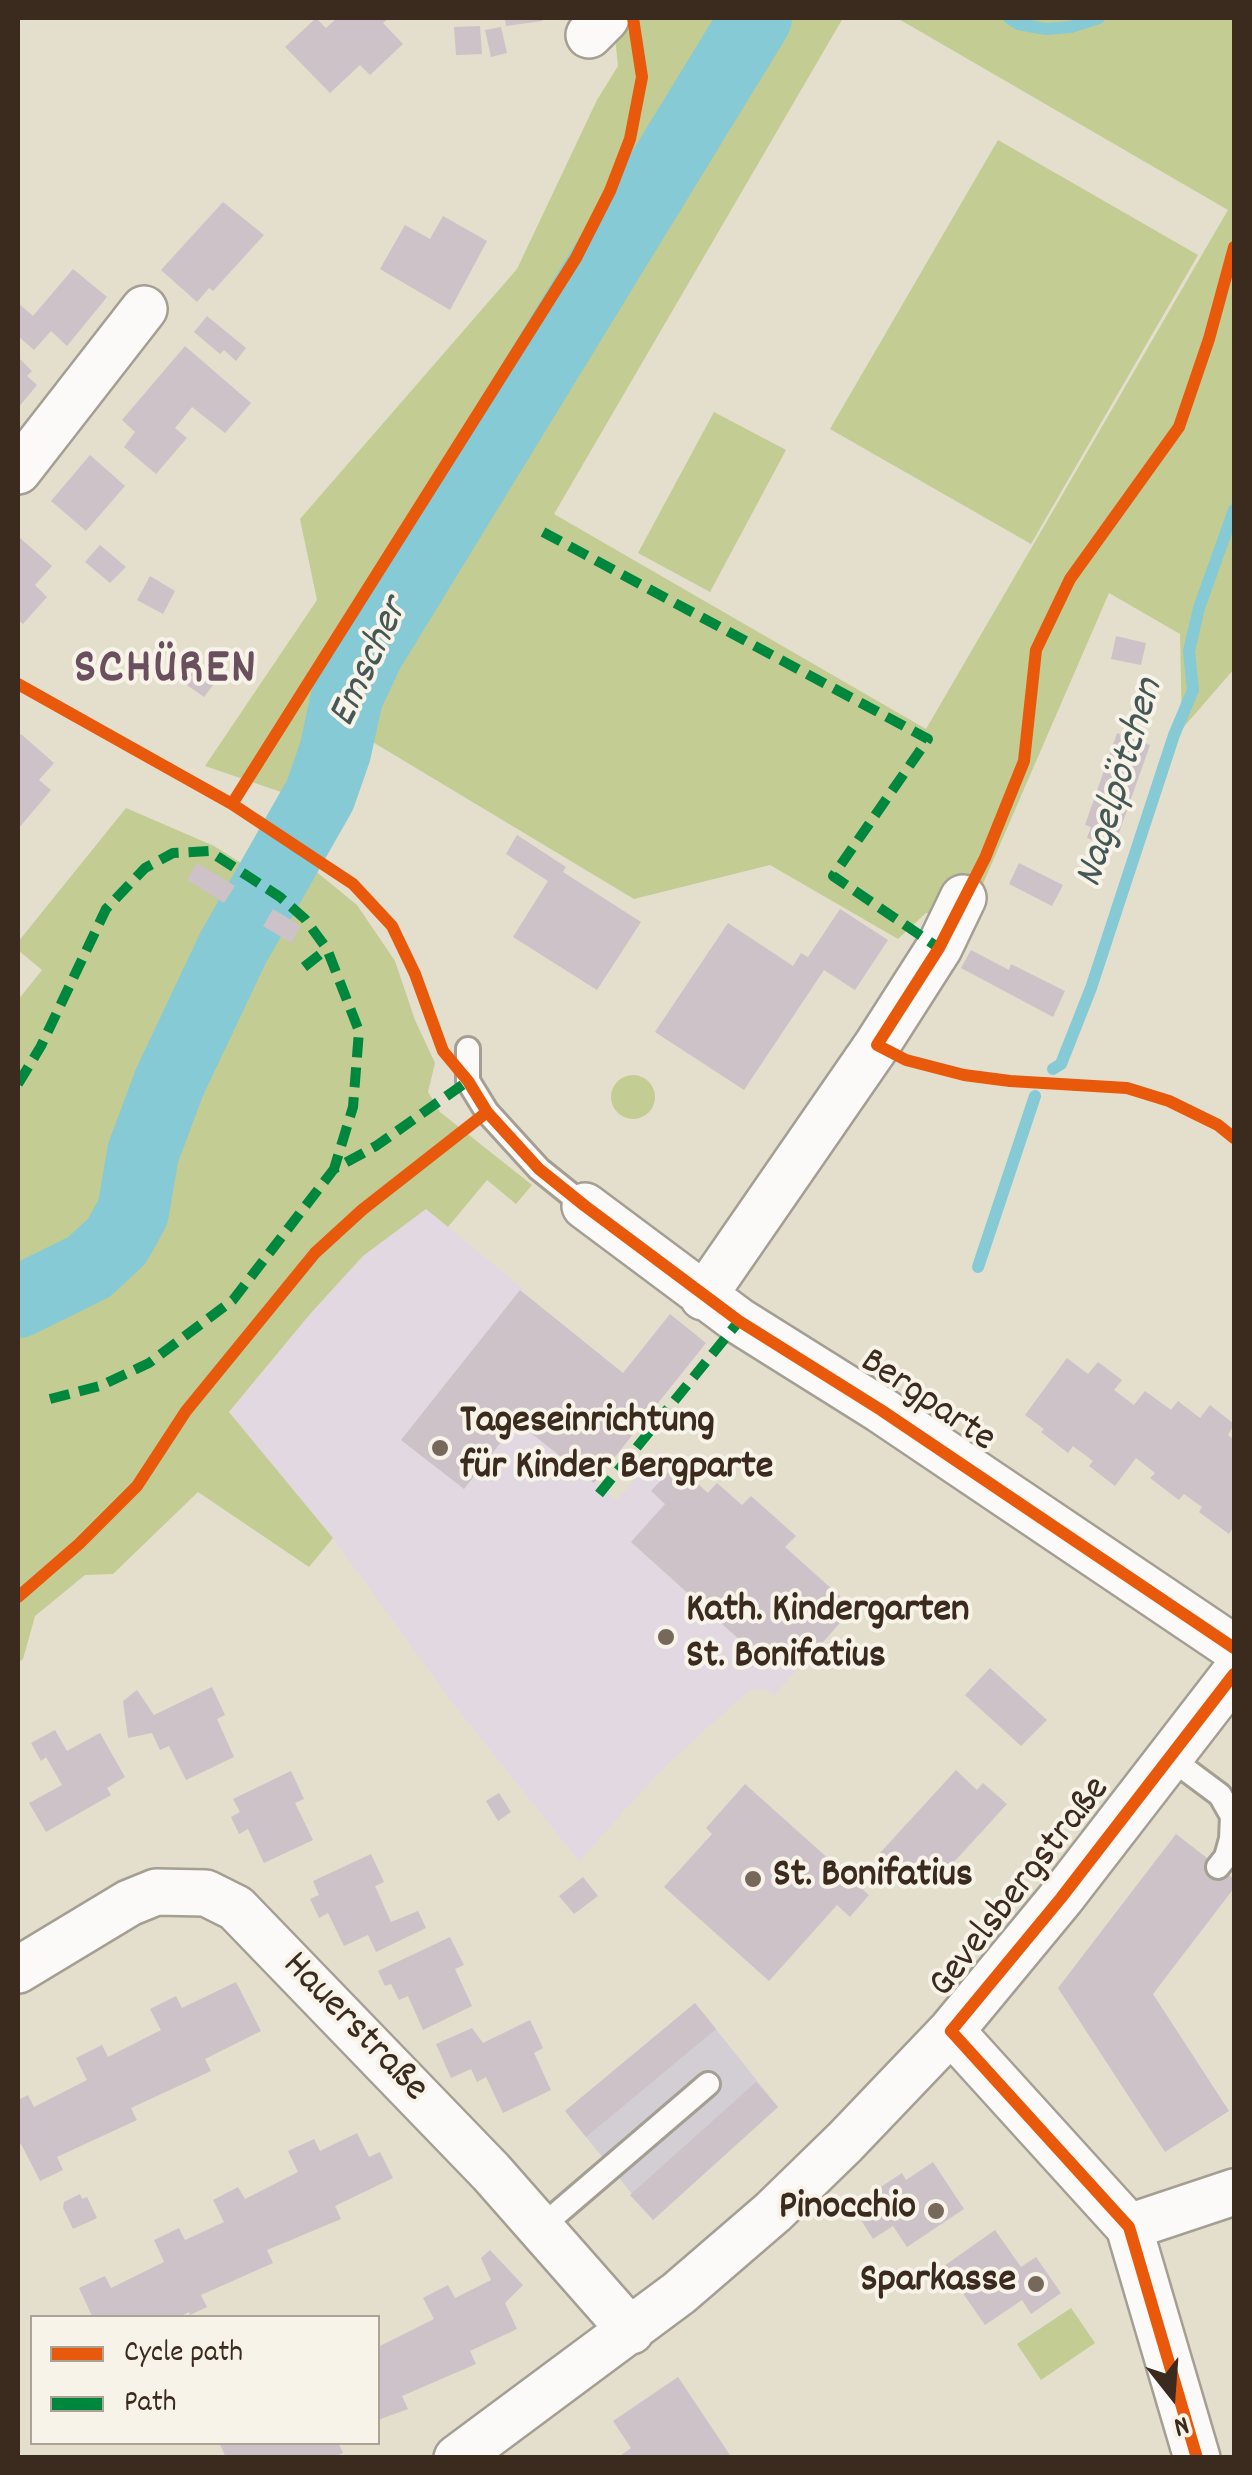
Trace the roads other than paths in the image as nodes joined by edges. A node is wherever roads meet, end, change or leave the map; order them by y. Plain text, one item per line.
1 (144, 309) dead end
2 (18, 470) edge
3 (963, 898) dead end
4 (468, 1049) dead end
5 (585, 1206) joint
6 (703, 1297) junction
7 (1234, 1648) edge
8 (1234, 1674) edge
9 (1168, 1757) junction
10 (1218, 1867) dead end
11 (18, 1970) edge
12 (950, 2032) junction
13 (708, 2084) dead end
14 (1234, 2192) edge
15 (1129, 2226) junction
16 (540, 2228) junction
17 (631, 2331) junction
18 (457, 2458) edge
19 (1198, 2458) edge

1 - 2 street
3 - 6 street
4 - 5 lane
5 - 6 street, Bergparte
6 - 7 street, Bergparte
8 - 9 street, Gevelsbergstraße
9 - 10 lane
9 - 12 street, Gevelsbergstraße
11 - 16 street, Hauerstraße
12 - 15 street, Gevelsbergstraße
12 - 17 street, Gevelsbergstraße
13 - 16 lane
14 - 15 street
15 - 19 street
16 - 17 street, Hauerstraße
17 - 18 street, Gevelsbergstraße

